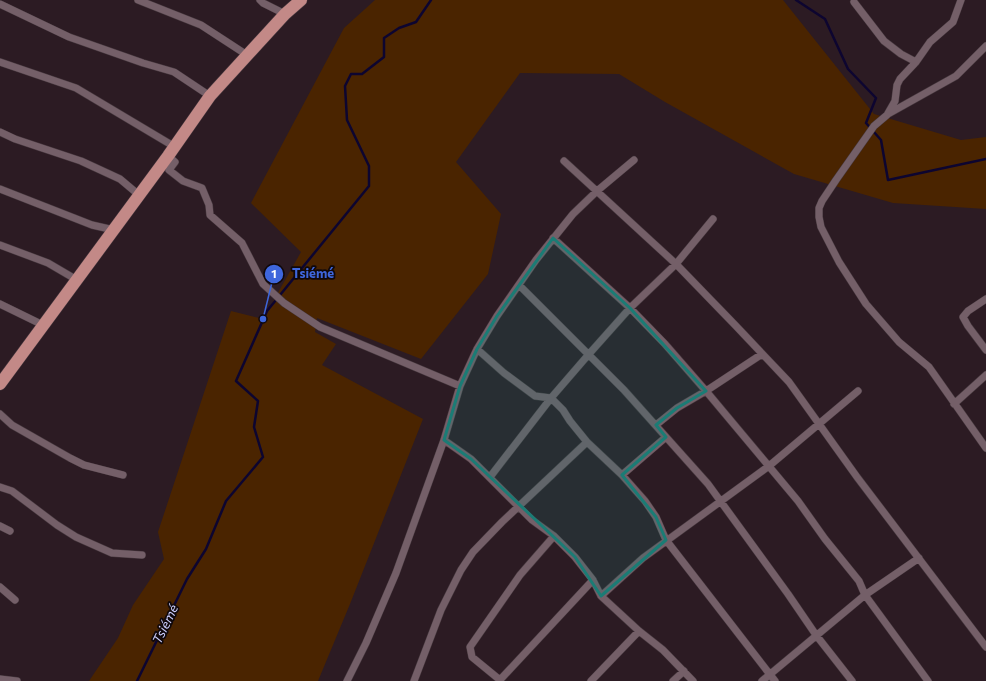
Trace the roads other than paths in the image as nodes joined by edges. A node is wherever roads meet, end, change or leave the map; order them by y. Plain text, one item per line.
1 (138, 0) edge
2 (260, 0) edge
3 (301, 0) edge
4 (962, 0) edge
5 (854, 2) dead end
6 (0, 4) edge
7 (286, 14) junction
8 (986, 46) edge
9 (247, 55) junction
10 (0, 62) edge
11 (916, 62) junction
12 (210, 96) junction
13 (887, 115) junction
14 (0, 132) edge
15 (171, 151) junction
16 (634, 160) dead end
17 (564, 161) dead end
18 (0, 189) edge
19 (597, 191) junction
20 (139, 195) junction
21 (713, 219) dead end
22 (114, 230) junction
23 (553, 238) junction
24 (0, 245) edge
25 (676, 264) junction
26 (77, 280) junction
27 (519, 285) junction
28 (986, 299) edge
29 (0, 304) edge
30 (630, 308) junction
31 (43, 325) junction
32 (477, 349) junction
33 (986, 350) edge
34 (589, 354) junction
35 (762, 354) junction
36 (986, 375) edge
37 (0, 384) edge
38 (460, 386) junction
39 (706, 391) junction
40 (858, 391) dead end
41 (551, 398) junction
42 (954, 404) junction
43 (0, 414) edge
44 (819, 424) junction
45 (656, 425) junction
46 (666, 437) junction
47 (444, 440) junction
48 (587, 442) junction
49 (986, 448) edge
50 (769, 466) junction
51 (122, 475) dead end
52 (622, 475) junction
53 (490, 477) junction
54 (0, 487) edge
55 (721, 501) junction
56 (519, 506) junction
57 (0, 526) edge
58 (10, 531) dead end
59 (554, 536) junction
60 (666, 540) junction
61 (142, 556) dead end
62 (919, 558) junction
63 (593, 580) junction
64 (0, 587) edge
65 (865, 595) junction
66 (601, 596) junction
67 (16, 600) dead end
68 (639, 631) junction
69 (816, 635) junction
70 (986, 647) edge
71 (684, 671) junction
72 (770, 674) junction
73 (0, 679) edge
74 (500, 680) edge
75 (17, 681) edge
76 (347, 681) edge
77 (414, 681) edge
78 (590, 681) edge
79 (673, 681) edge
80 (693, 681) edge
81 (762, 681) edge
82 (775, 681) edge
83 (852, 681) edge
84 (928, 681) edge

1 - 9 street
2 - 7 street
3 - 7 main road
4 - 11 street
5 - 11 street
6 - 12 street
7 - 9 main road
8 - 13 street
9 - 12 main road
10 - 15 street
11 - 13 street
12 - 15 main road
13 - 42 street
14 - 20 street
15 - 20 main road
15 - 38 street
16 - 19 street
17 - 19 street
18 - 22 street
19 - 23 street
19 - 25 street
20 - 22 main road
21 - 25 street
22 - 26 main road
23 - 27 street
23 - 30 street
24 - 26 street
25 - 30 street
25 - 35 street
26 - 31 main road
27 - 32 street
27 - 34 street
28 - 33 street
29 - 31 street
30 - 34 street
30 - 39 street
31 - 37 main road
32 - 38 street
32 - 41 street
34 - 41 street
34 - 45 street
35 - 39 street
35 - 44 street
36 - 42 street
38 - 47 street
39 - 45 street
39 - 50 street
40 - 44 street
41 - 48 street
41 - 53 street
42 - 49 street
43 - 51 street
44 - 50 street
44 - 62 street
45 - 46 street
46 - 52 street
46 - 55 street
47 - 53 street
47 - 76 street
48 - 52 street
48 - 56 street
50 - 55 street
50 - 65 street
52 - 60 street
53 - 56 street
54 - 61 street
55 - 60 street
55 - 69 street
56 - 59 street
56 - 77 street
57 - 58 street
59 - 63 street
59 - 74 street
60 - 66 street
60 - 72 street
62 - 65 street
62 - 70 street
63 - 66 street
63 - 74 street
64 - 67 street
65 - 69 street
65 - 84 street
66 - 68 street
68 - 71 street
68 - 78 street
69 - 72 street
69 - 83 street
71 - 79 street
71 - 80 street
72 - 81 street
72 - 82 street
73 - 75 street

